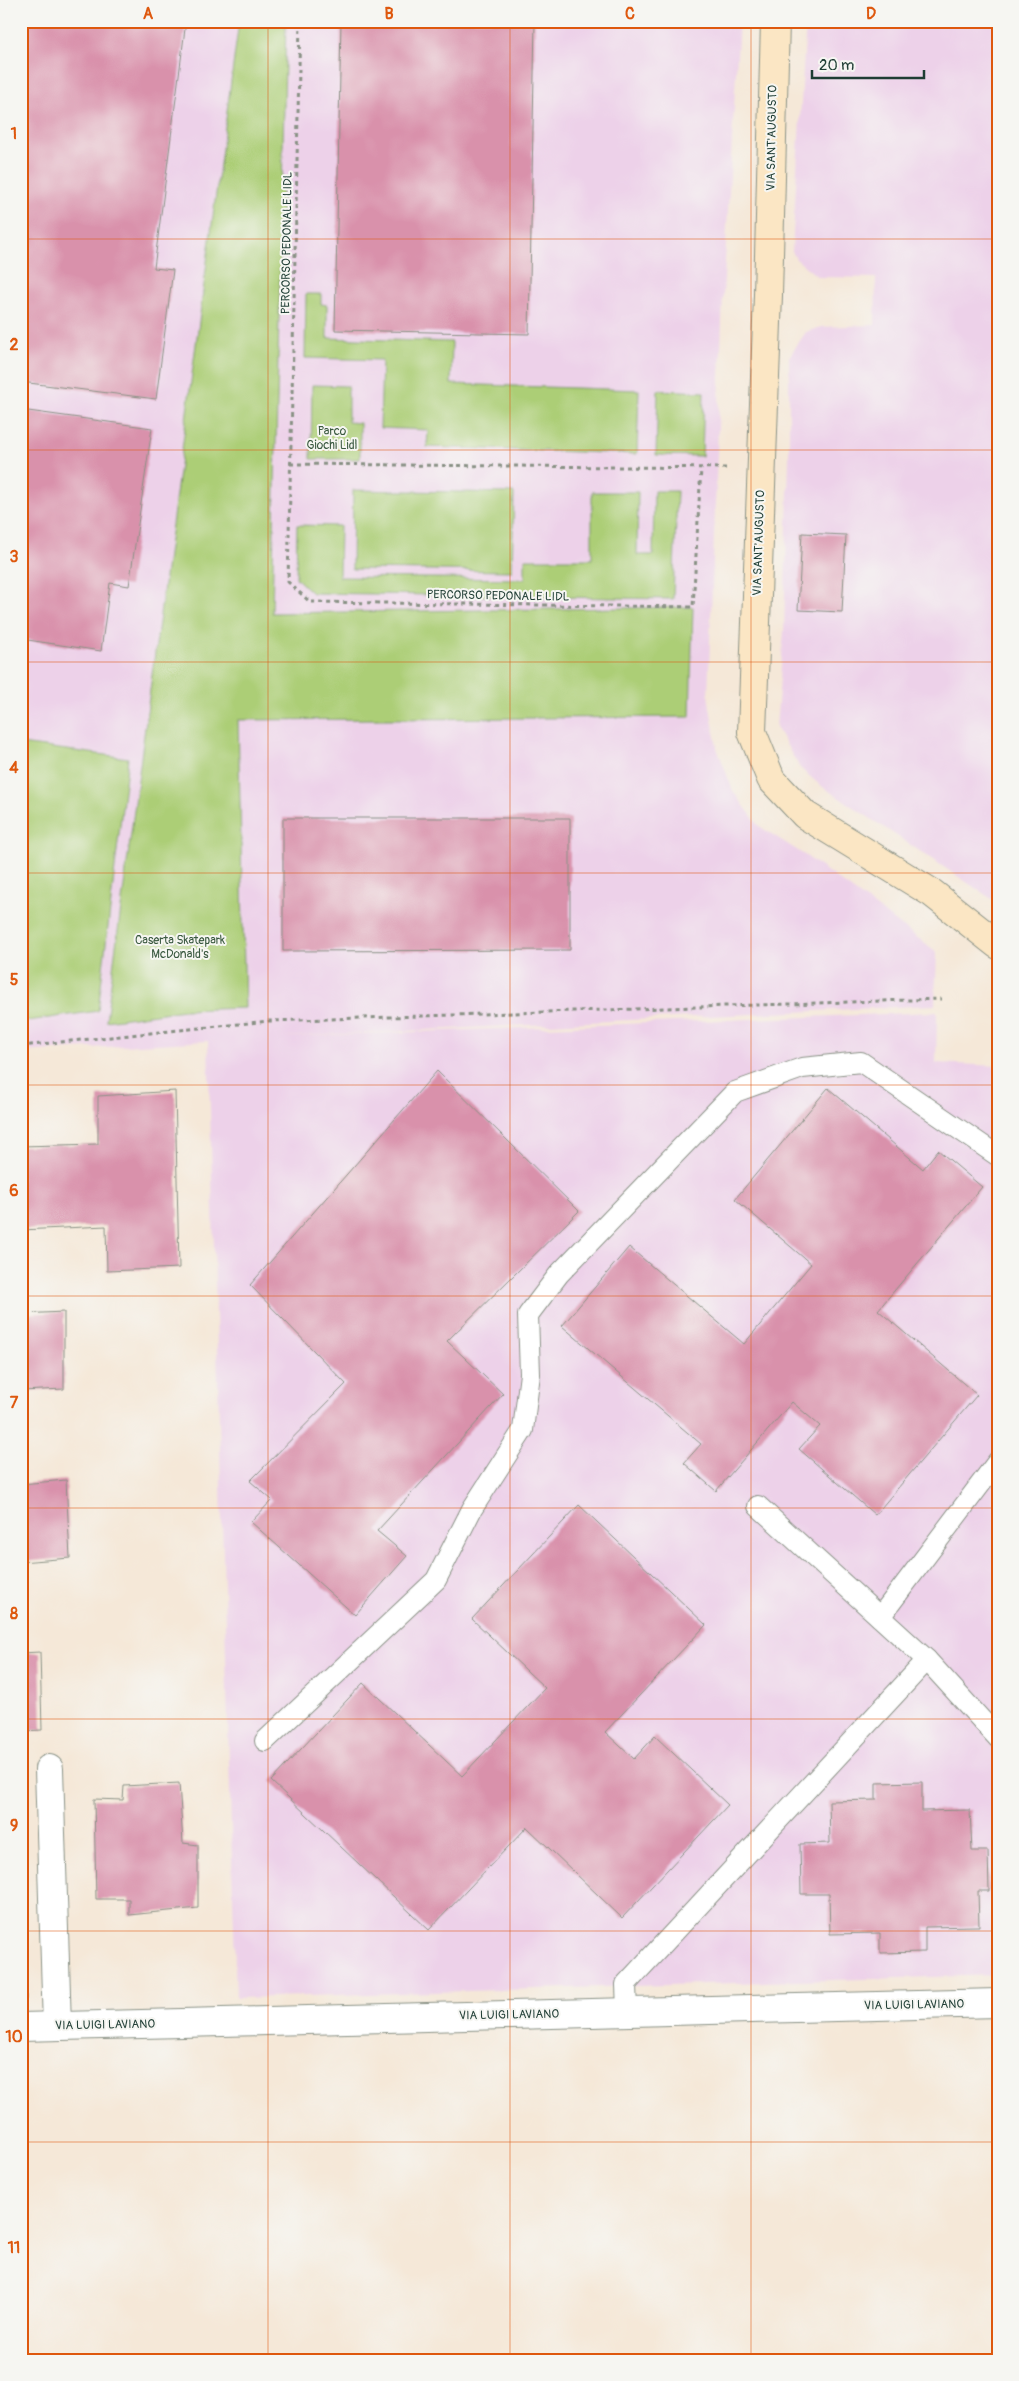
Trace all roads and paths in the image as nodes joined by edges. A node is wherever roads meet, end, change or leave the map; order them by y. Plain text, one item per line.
1 (300, 21) edge
2 (775, 21) edge
3 (290, 464) junction
4 (701, 468) junction
5 (761, 468) junction
6 (998, 945) edge
7 (941, 998) dead end
8 (21, 1046) edge
9 (998, 1156) edge
10 (998, 1461) edge
11 (758, 1506) dead end
12 (880, 1617) junction
13 (926, 1660) junction
14 (998, 1738) edge
15 (264, 1741) dead end
16 (49, 1769) dead end
17 (998, 2003) edge
18 (628, 2012) junction
19 (57, 2026) junction
20 (21, 2027) edge

1 - 3 path, PERCORSO PEDONALE LIDL
2 - 5 main road, VIA SANT'AUGUSTO
3 - 4 path
3 - 4 path, PERCORSO PEDONALE LIDL
4 - 5 path
5 - 6 main road, VIA SANT'AUGUSTO
7 - 8 path
9 - 15 lane
10 - 12 lane
11 - 12 lane
12 - 13 lane
13 - 14 lane
13 - 18 lane
16 - 19 street
17 - 18 street, VIA LUIGI LAVIANO
18 - 19 street, VIA LUIGI LAVIANO
19 - 20 street, VIA LUIGI LAVIANO

